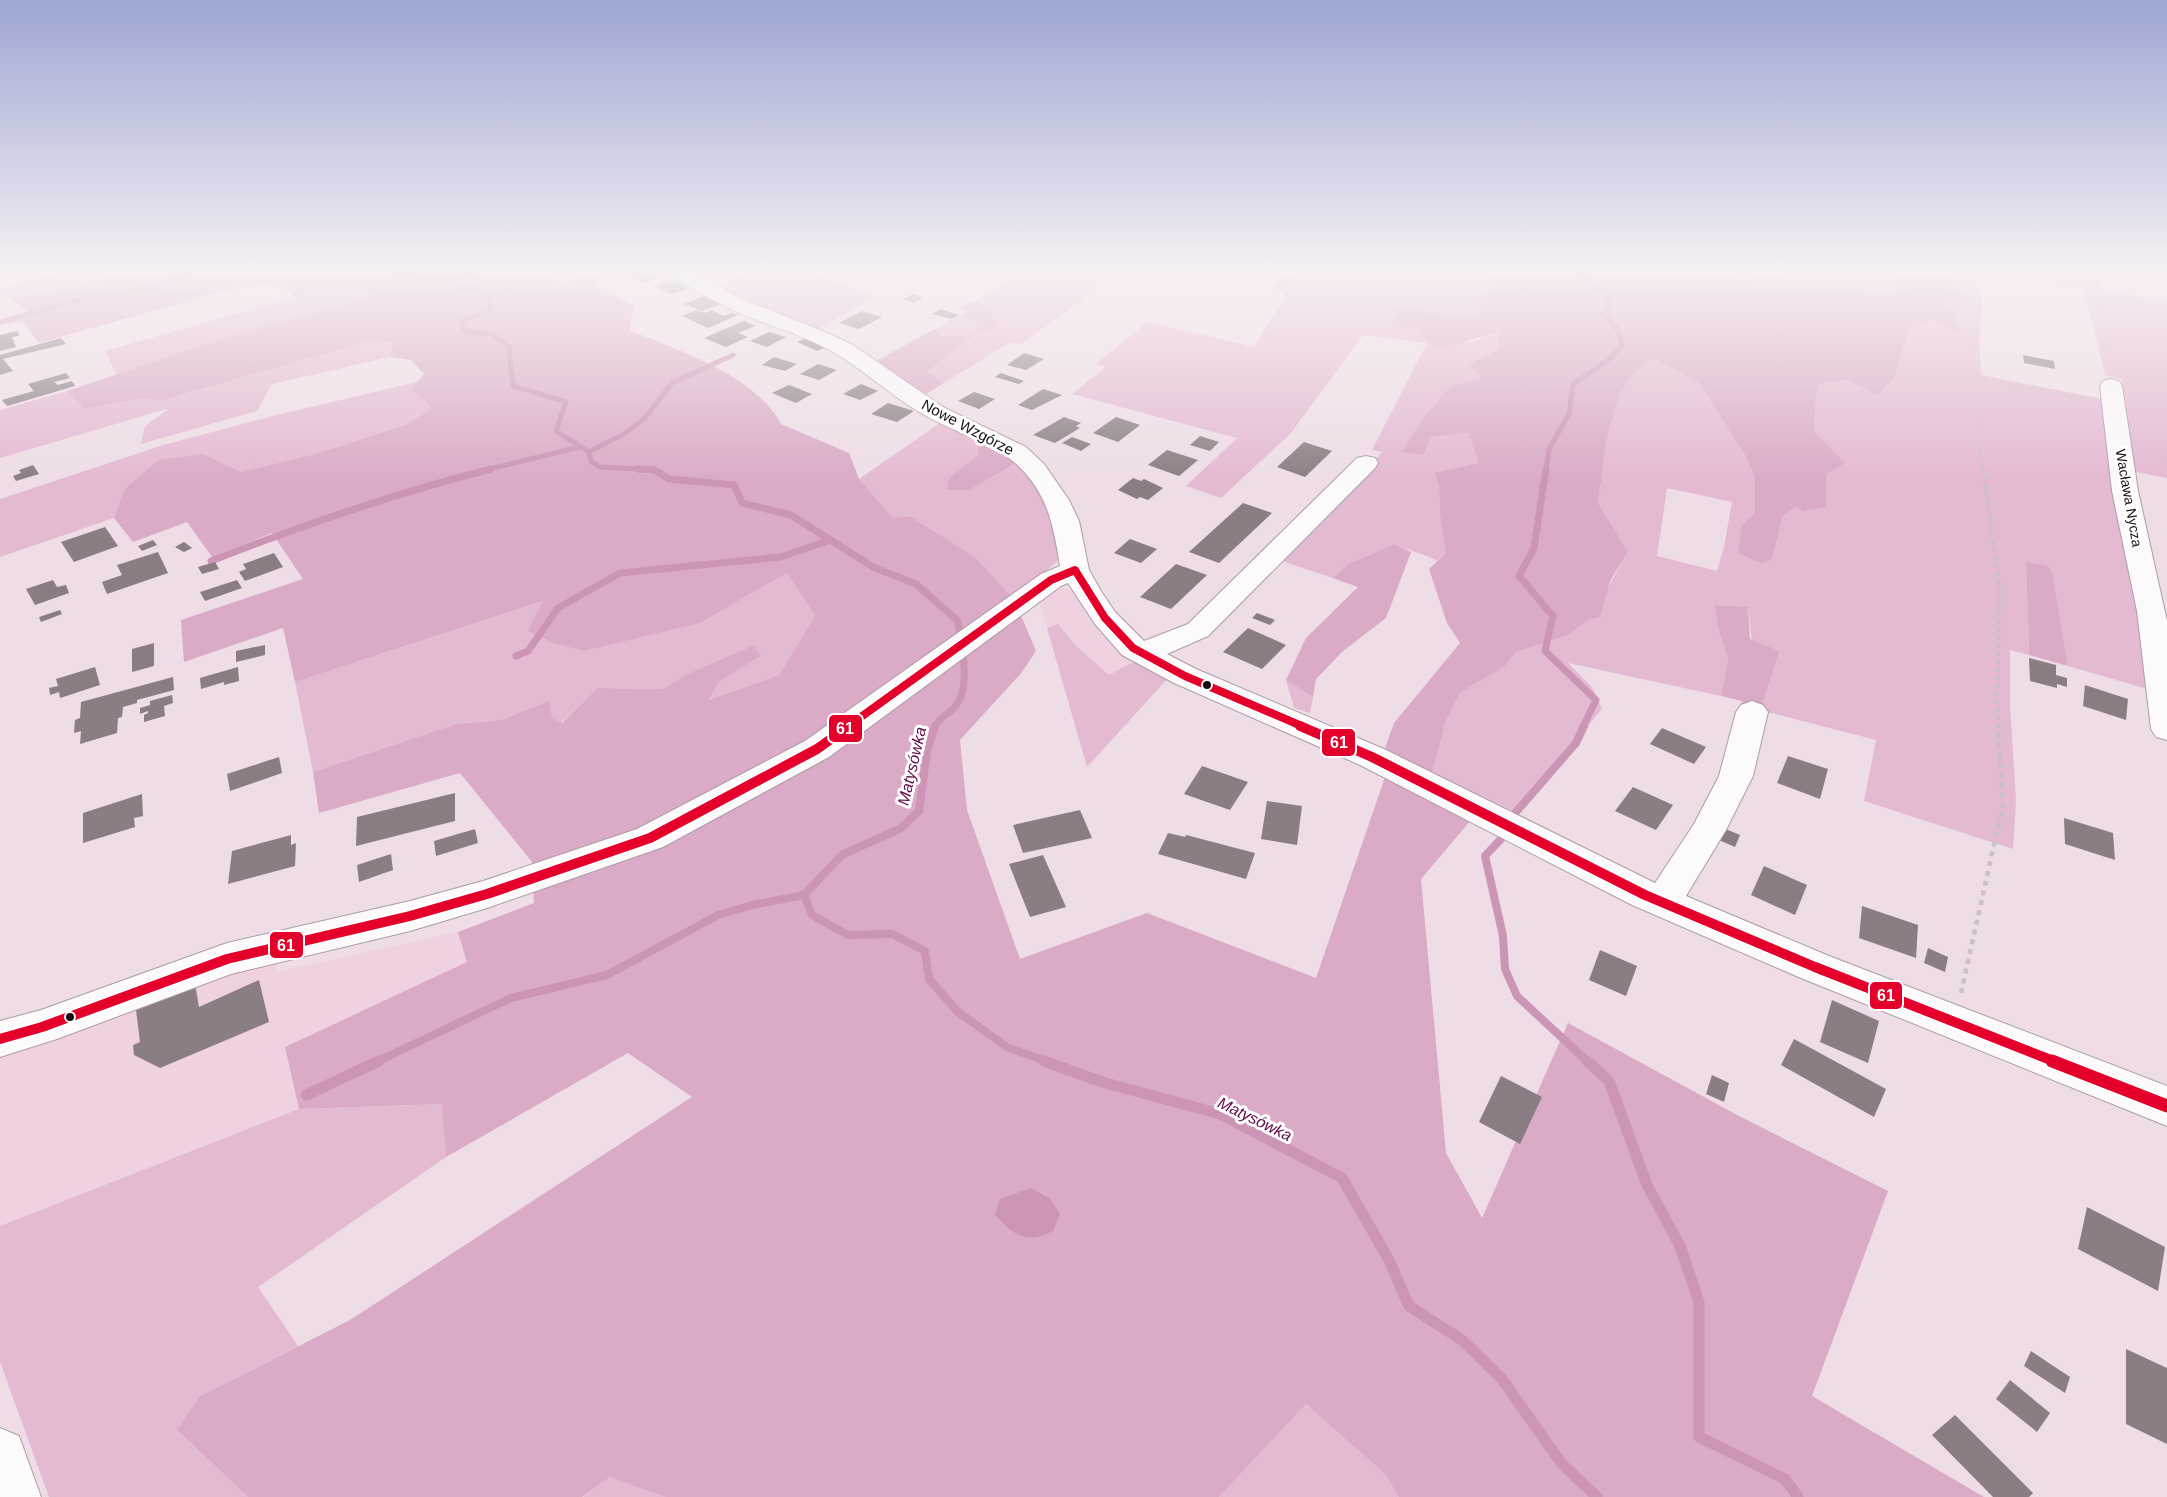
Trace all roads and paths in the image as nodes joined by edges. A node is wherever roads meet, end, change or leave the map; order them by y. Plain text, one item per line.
1 (829, 342) edge
2 (1973, 342) edge
3 (2107, 342) edge
4 (1974, 378) junction
5 (2112, 396) junction
6 (1366, 463) dead end
7 (1075, 570) junction
8 (1142, 653) junction
9 (1752, 712) dead end
10 (2167, 729) edge
11 (1663, 902) junction
12 (1954, 1023) junction
13 (0, 1039) edge
14 (2167, 1106) edge
15 (0, 1455) edge
16 (14, 1497) edge

1 - 7 street, Nowe Wzgórze
2 - 4 path
3 - 5 path
4 - 5 path
4 - 12 path
5 - 10 street, Wacława Nycza
6 - 8 street
7 - 8 street
7 - 13 street
8 - 11 street
9 - 11 street
11 - 12 street
12 - 14 street
15 - 16 street

